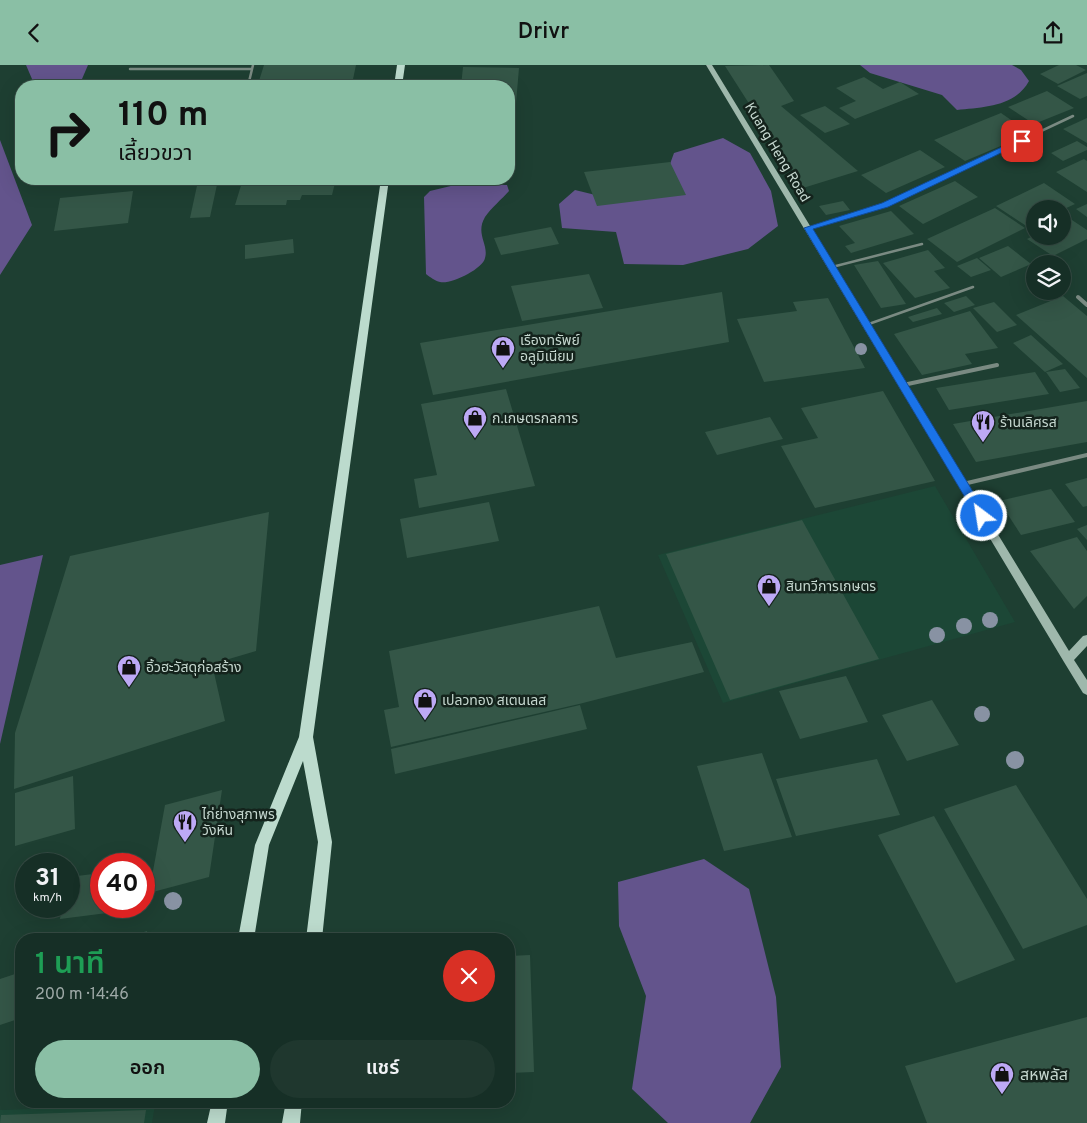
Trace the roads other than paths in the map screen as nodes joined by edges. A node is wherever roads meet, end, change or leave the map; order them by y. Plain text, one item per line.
1 (253, 65) edge
2 (401, 65) edge
3 (709, 65) edge
4 (130, 69) dead end
5 (252, 69) junction
6 (249, 80) edge
7 (399, 80) edge
8 (1073, 116) dead end
9 (384, 185) edge
10 (808, 228) junction
11 (922, 244) dead end
12 (832, 267) junction
13 (973, 287) dead end
14 (1078, 297) dead end
15 (1087, 305) edge
16 (866, 325) junction
17 (997, 365) dead end
18 (903, 385) junction
19 (1087, 455) edge
20 (963, 484) junction
21 (1087, 639) edge
22 (1068, 659) junction
23 (1087, 689) edge
24 (306, 737) junction
25 (247, 933) edge
26 (315, 933) edge
27 (219, 1108) edge
28 (293, 1108) edge
29 (216, 1123) edge
30 (291, 1123) edge

1 - 5 lane
2 - 7 main road
3 - 10 street, Kuang Heng Road
4 - 5 lane
5 - 6 lane
8 - 10 lane
9 - 24 main road
10 - 12 street, Kuang Heng Road
11 - 12 lane
12 - 16 street, Kuang Heng Road
13 - 16 lane
14 - 15 street
16 - 18 street, Kuang Heng Road
17 - 18 lane
18 - 20 street, Kuang Heng Road
19 - 20 lane
20 - 22 street, Kuang Heng Road
21 - 22 street
22 - 23 street, Kuang Heng Road
24 - 25 main road
24 - 26 main road
27 - 29 main road
28 - 30 main road

